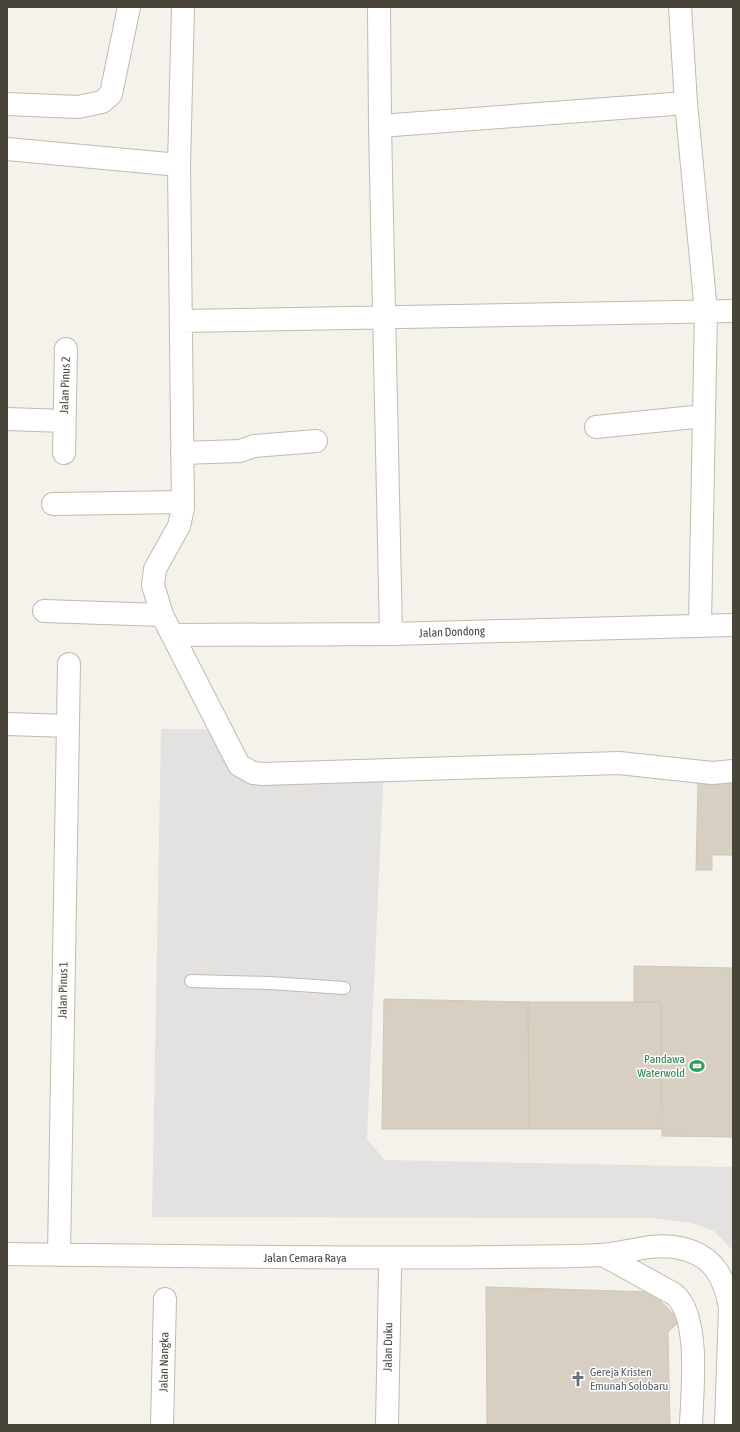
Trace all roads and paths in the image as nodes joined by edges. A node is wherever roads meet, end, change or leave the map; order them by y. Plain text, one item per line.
1 (129, 7) edge
2 (183, 7) edge
3 (379, 7) edge
4 (680, 7) edge
5 (686, 103) junction
6 (7, 104) edge
7 (380, 126) junction
8 (7, 149) edge
9 (179, 165) junction
10 (706, 311) junction
11 (733, 311) edge
12 (385, 318) junction
13 (181, 321) junction
14 (66, 349) dead end
15 (704, 416) junction
16 (7, 419) edge
17 (64, 420) junction
18 (596, 427) dead end
19 (316, 441) dead end
20 (64, 453) dead end
21 (182, 454) junction
22 (183, 502) junction
23 (53, 504) dead end
24 (44, 611) dead end
25 (162, 615) junction
26 (700, 625) junction
27 (733, 625) edge
28 (391, 634) junction
29 (172, 635) junction
30 (69, 664) dead end
31 (7, 724) edge
32 (68, 726) junction
33 (733, 771) edge
34 (191, 981) dead end
35 (344, 988) dead end
36 (7, 1254) edge
37 (59, 1255) junction
38 (602, 1255) junction
39 (390, 1270) dead end
40 (165, 1299) dead end
41 (162, 1425) edge
42 (387, 1425) edge
43 (691, 1425) edge
44 (726, 1425) edge

1 - 6 street
2 - 9 street
3 - 7 street
4 - 5 street
5 - 7 street
5 - 10 street
7 - 12 street
8 - 9 street
9 - 13 street
10 - 11 street
10 - 12 street
10 - 15 street
12 - 13 street
12 - 28 street
13 - 21 street
14 - 17 street, Jalan Pinus 2
15 - 18 street
15 - 26 street
16 - 17 street, Jalan Pinus 2
17 - 20 street, Jalan Pinus 2
19 - 21 street
21 - 22 street
22 - 23 street
22 - 25 street
24 - 25 street
25 - 29 street
26 - 27 street, Jalan Dondong
26 - 28 street, Jalan Dondong
28 - 29 street, Jalan Dondong
29 - 33 street
30 - 32 street, Jalan Pinus 1
31 - 32 street
32 - 37 street, Jalan Pinus 1
34 - 35 lane
36 - 37 street, Jalan Cemara Raya
37 - 38 street, Jalan Cemara Raya
38 - 43 street, Jalan Cemara Raya
38 - 44 street, Jalan Cemara Raya
39 - 42 street, Jalan Duku
40 - 41 street, Jalan Nangka

